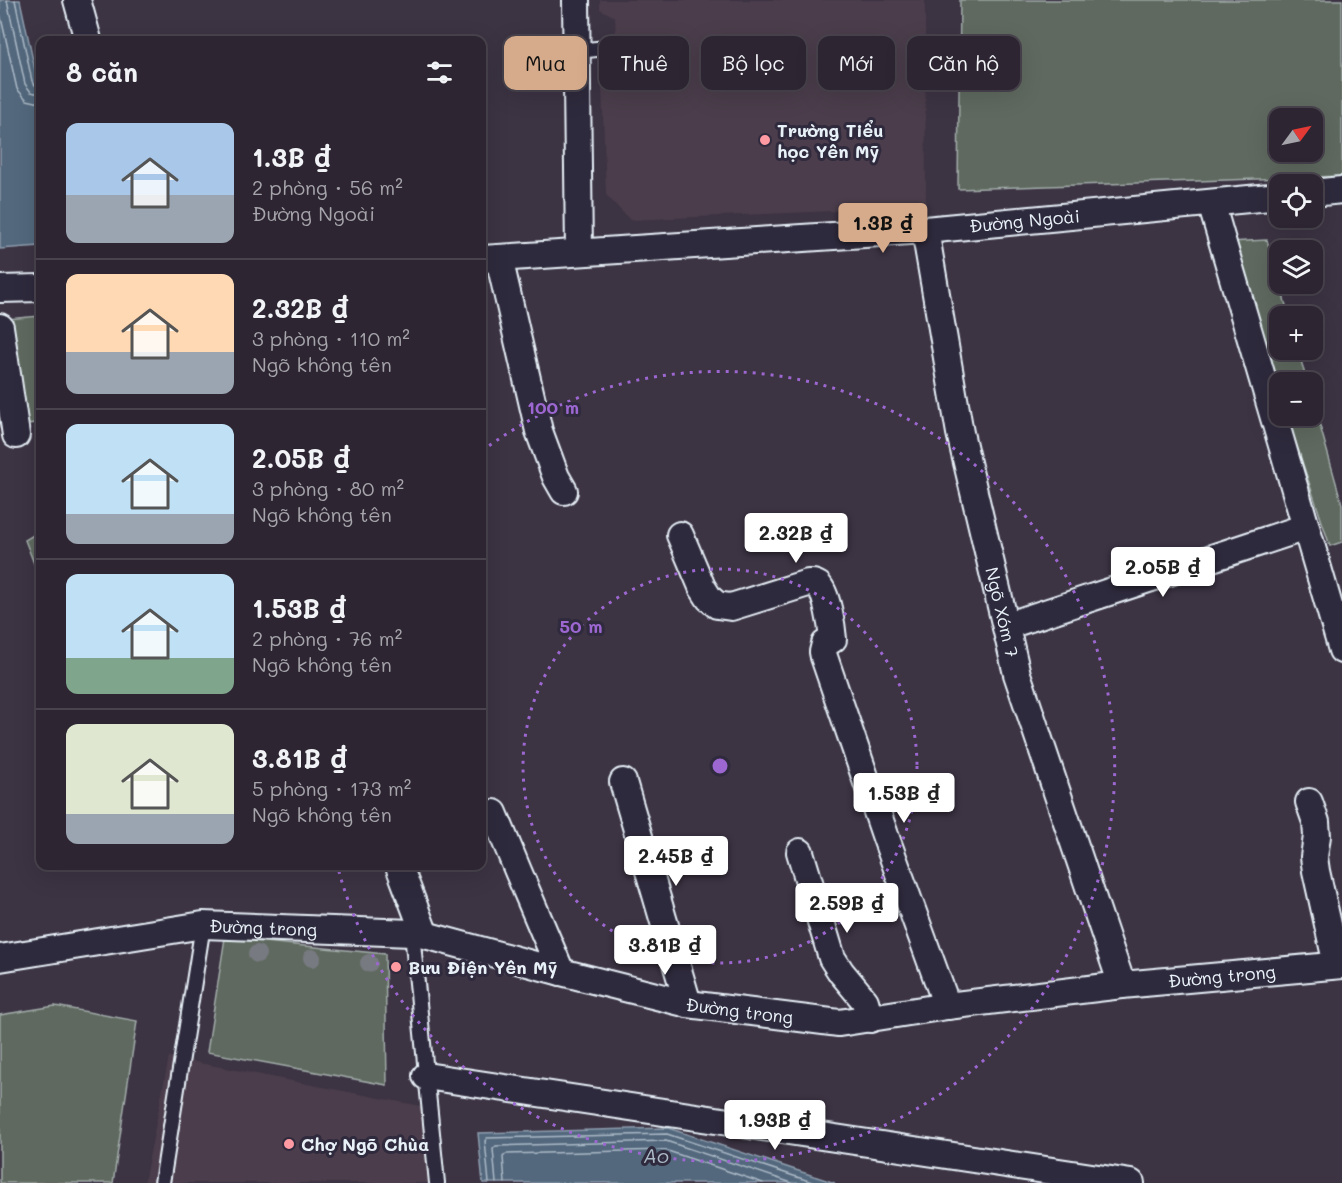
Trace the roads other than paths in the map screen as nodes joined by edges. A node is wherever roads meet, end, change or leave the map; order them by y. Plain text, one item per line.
1 (77, 0) edge
2 (576, 0) edge
3 (87, 36) edge
4 (577, 36) edge
5 (577, 90) edge
6 (1342, 190) edge
7 (1323, 192) edge
8 (1269, 197) edge
9 (1211, 203) junction
10 (925, 230) junction
11 (579, 252) junction
12 (490, 258) edge
13 (36, 288) edge
14 (0, 289) edge
15 (0, 327) edge
16 (16, 435) dead end
17 (564, 491) dead end
18 (1306, 527) junction
19 (680, 535) dead end
20 (1006, 627) junction
21 (1342, 650) edge
22 (623, 782) dead end
23 (1309, 802) dead end
24 (494, 813) dead end
25 (800, 852) dead end
26 (400, 870) edge
27 (203, 926) junction
28 (418, 934) junction
29 (0, 958) edge
30 (1339, 965) edge
31 (561, 972) junction
32 (1122, 984) junction
33 (688, 1004) junction
34 (947, 1006) junction
35 (870, 1019) junction
36 (426, 1076) junction
37 (163, 1183) edge
38 (436, 1183) edge
39 (1131, 1183) edge

1 - 3 street
2 - 4 street
5 - 11 street
6 - 7 street
8 - 9 street, Đường Ngoài
9 - 10 street, Đường Ngoài
9 - 18 street
10 - 11 street, Đường Ngoài
10 - 20 street, Ngõ Xóm 7
11 - 12 street, Đường Ngoài
12 - 17 street
13 - 14 street
15 - 16 street
18 - 20 street
18 - 21 street
19 - 34 street
20 - 32 street, Ngõ Xóm 7
22 - 33 street
23 - 30 street
24 - 31 street
25 - 35 street
26 - 28 street
27 - 28 street, Đường trong
27 - 29 street, Đường trong
27 - 37 lane
28 - 31 street, Đường trong
28 - 36 lane
30 - 32 street, Đường trong
31 - 33 street, Đường trong
32 - 34 street, Đường trong
33 - 35 street, Đường trong
34 - 35 street, Đường trong
36 - 38 lane
36 - 39 street

